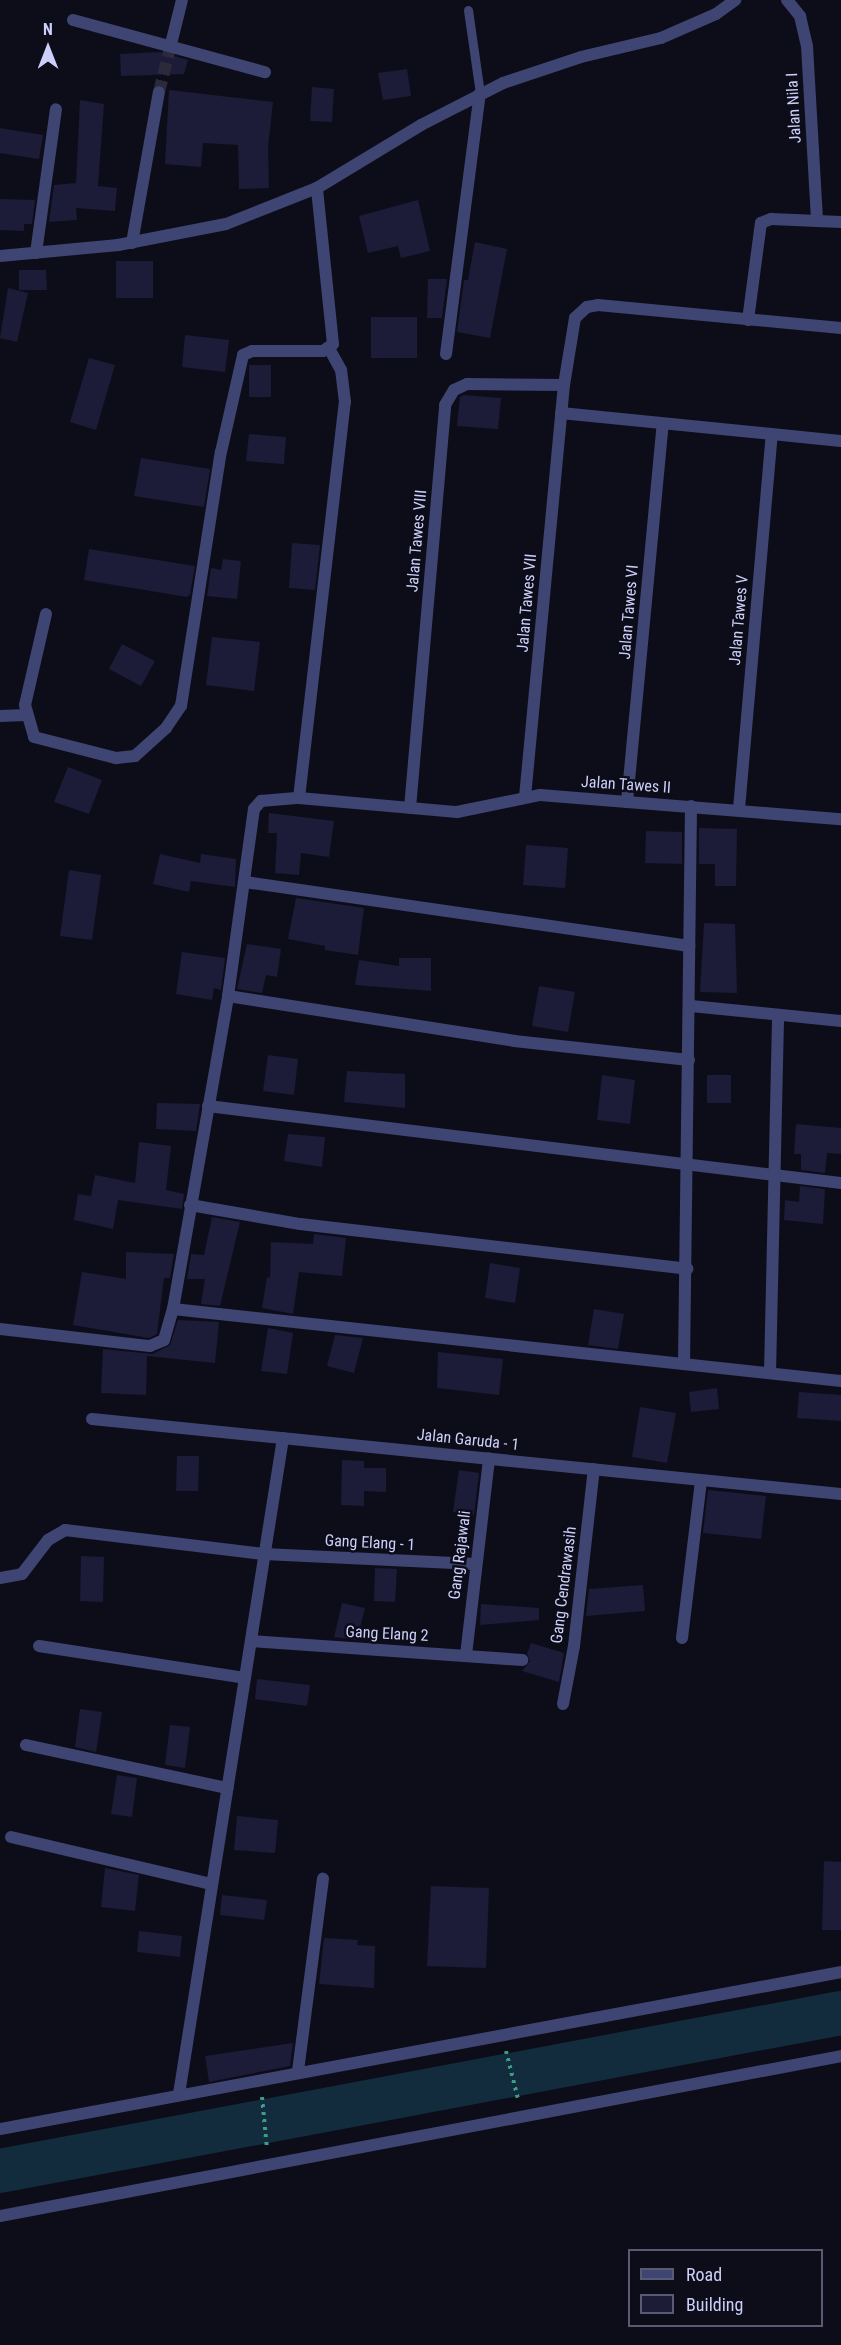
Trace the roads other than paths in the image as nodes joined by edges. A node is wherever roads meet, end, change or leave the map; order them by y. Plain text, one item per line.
1 (182, 0) edge
2 (735, 0) edge
3 (787, 0) edge
4 (468, 10) dead end
5 (73, 20) dead end
6 (171, 44) junction
7 (265, 72) dead end
8 (159, 92) tunnel mouth
9 (480, 93) junction
10 (57, 109) dead end
11 (317, 188) junction
12 (817, 220) junction
13 (841, 222) edge
14 (132, 243) junction
15 (36, 253) junction
16 (0, 256) edge
17 (748, 320) junction
18 (841, 328) edge
19 (330, 348) junction
20 (446, 354) dead end
21 (564, 384) junction
22 (561, 413) junction
23 (663, 424) junction
24 (772, 434) junction
25 (841, 441) edge
26 (46, 614) dead end
27 (26, 715) junction
28 (0, 716) edge
29 (525, 797) junction
30 (299, 798) junction
31 (627, 802) junction
32 (692, 806) junction
33 (410, 808) junction
34 (739, 809) junction
35 (841, 819) edge
36 (245, 882) junction
37 (689, 946) junction
38 (228, 996) junction
39 (691, 1006) junction
40 (778, 1015) junction
41 (841, 1021) edge
42 (689, 1060) junction
43 (208, 1106) junction
44 (689, 1164) junction
45 (777, 1175) junction
46 (841, 1183) edge
47 (190, 1205) junction
48 (687, 1269) junction
49 (173, 1308) junction
50 (0, 1329) edge
51 (684, 1364) junction
52 (770, 1373) junction
53 (841, 1381) edge
54 (92, 1419) dead end
55 (283, 1438) junction
56 (489, 1458) junction
57 (594, 1469) junction
58 (701, 1482) junction
59 (841, 1494) edge
60 (264, 1554) junction
61 (474, 1564) junction
62 (0, 1578) edge
63 (682, 1638) dead end
64 (251, 1641) junction
65 (39, 1646) dead end
66 (466, 1655) junction
67 (522, 1660) dead end
68 (245, 1678) junction
69 (564, 1704) dead end
70 (26, 1744) dead end
71 (227, 1788) junction
72 (11, 1837) dead end
73 (323, 1879) dead end
74 (212, 1884) junction
75 (841, 1972) edge
76 (841, 2056) edge
77 (298, 2071) junction
78 (179, 2094) junction
79 (0, 2129) edge
80 (0, 2216) edge

1 - 6 street
2 - 9 street
3 - 12 street, Jalan Nila I
4 - 9 lane
5 - 6 street
6 - 7 street
8 - 14 street
9 - 11 street
9 - 20 street
10 - 15 street
11 - 14 street
11 - 19 street
12 - 13 street
12 - 17 street
14 - 15 street
15 - 16 street
17 - 18 street, Jalan Tawes VII
17 - 21 street, Jalan Tawes VII
19 - 27 street
19 - 30 street
21 - 22 street, Jalan Tawes VII
21 - 33 street, Jalan Tawes VIII
22 - 23 street
22 - 29 street, Jalan Tawes VII
23 - 24 street
23 - 31 street, Jalan Tawes VI
24 - 25 street
24 - 34 street, Jalan Tawes V
26 - 27 street
27 - 28 street
29 - 31 street, Jalan Tawes II
29 - 33 street, Jalan Tawes II
30 - 33 street, Jalan Tawes II
30 - 36 street, Jalan Tawes II
31 - 32 street, Jalan Tawes II
32 - 34 street, Jalan Tawes II
32 - 37 street
34 - 35 street, Jalan Tawes II
36 - 37 street
36 - 38 street, Jalan Tawes II
37 - 39 street
38 - 42 street
38 - 43 street, Jalan Tawes II
39 - 40 street
39 - 42 street
40 - 41 street
40 - 45 street
42 - 44 street
43 - 44 street
43 - 47 street, Jalan Tawes II
44 - 45 street
44 - 48 street
45 - 46 street
45 - 52 street
47 - 48 street
47 - 49 street, Jalan Tawes II
48 - 51 street
49 - 50 street, Jalan Tawes II
49 - 51 street
51 - 52 street
52 - 53 street
54 - 55 street, Jalan Garuda - 1
55 - 56 street, Jalan Garuda - 1
55 - 60 street
56 - 57 street, Jalan Garuda - 1
56 - 61 street, Gang Rajawali
57 - 58 street, Jalan Garuda - 1
57 - 69 street, Gang Cendrawasih
58 - 59 street, Jalan Garuda - 1
58 - 63 street
60 - 61 street, Gang Elang - 1
60 - 62 street, Gang Elang - 1
60 - 64 street
61 - 66 street, Gang Rajawali
64 - 66 street, Gang Elang 2
64 - 68 street
65 - 68 street
66 - 67 street, Gang Elang 2
68 - 71 street
70 - 71 street
71 - 74 street
72 - 74 street
73 - 77 street
74 - 78 street
75 - 77 street
76 - 80 street
77 - 78 street
78 - 79 street

